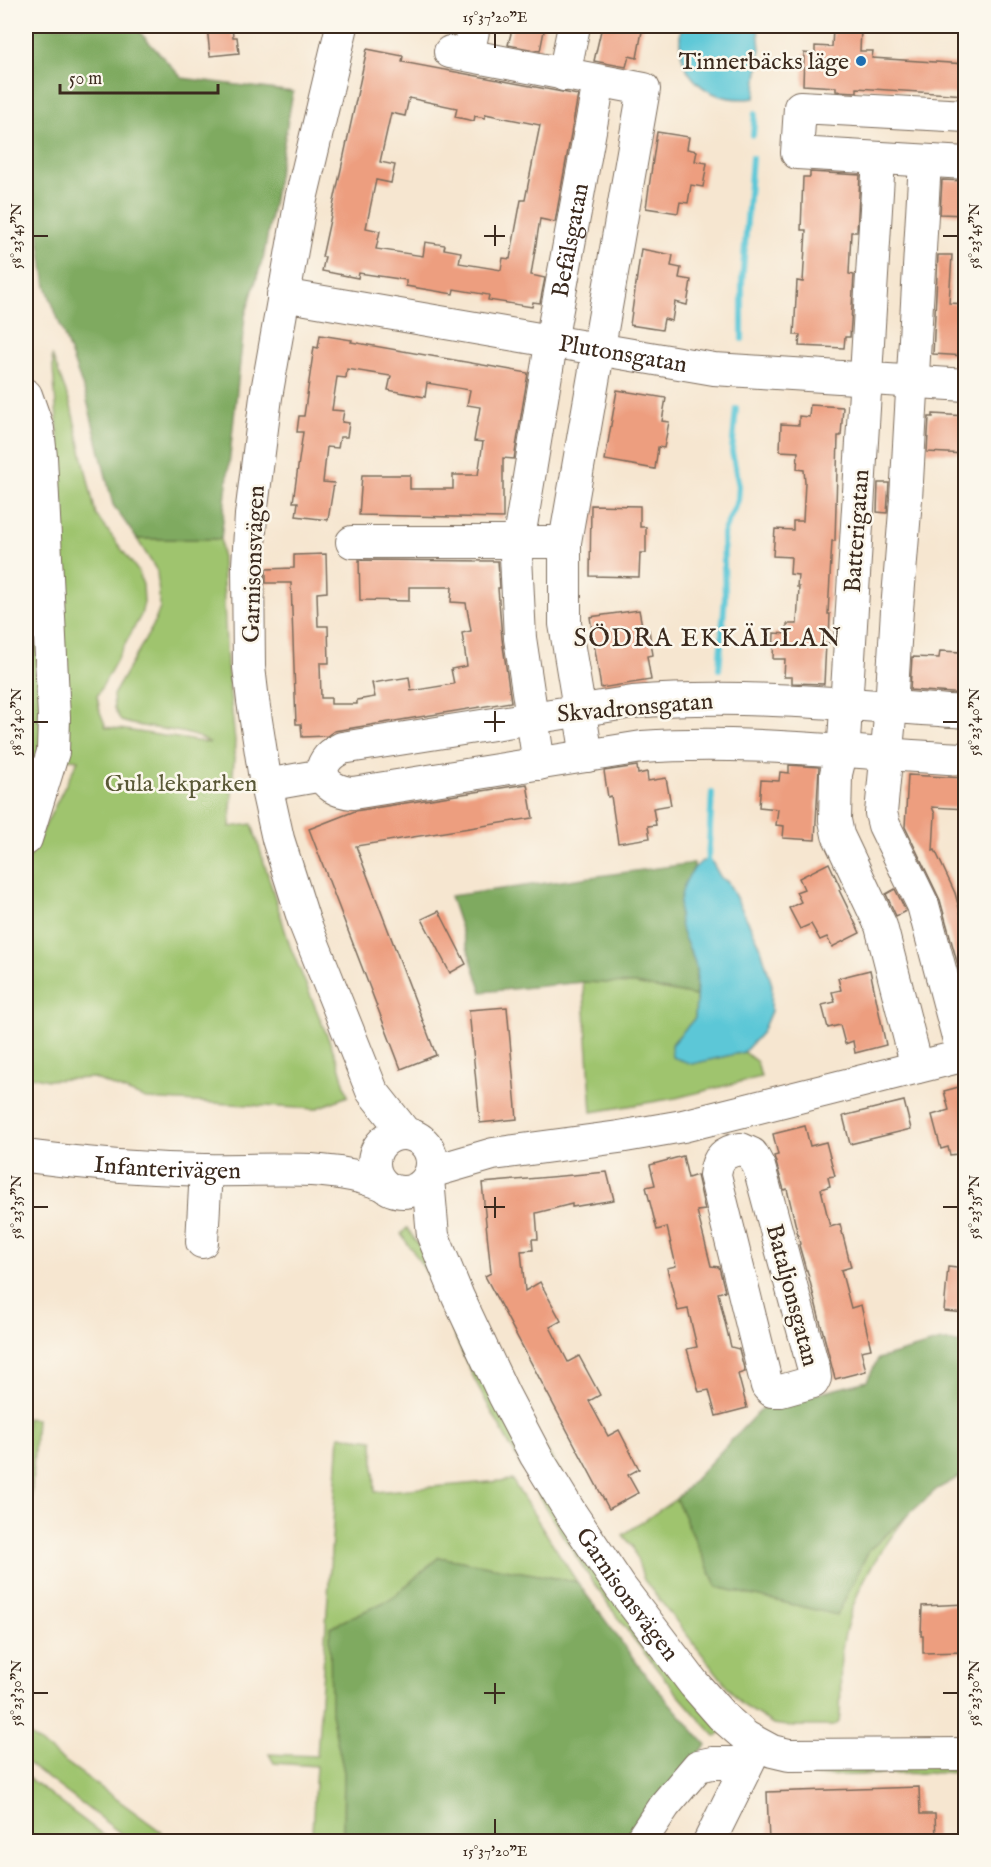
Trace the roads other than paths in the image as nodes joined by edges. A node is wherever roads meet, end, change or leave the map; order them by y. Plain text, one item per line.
1 (342, 26) edge
2 (574, 26) edge
3 (464, 44) edge
4 (564, 75) junction
5 (598, 82) junction
6 (966, 116) edge
7 (879, 159) junction
8 (925, 161) junction
9 (966, 164) edge
10 (578, 194) junction
11 (624, 202) junction
12 (282, 295) junction
13 (552, 342) junction
14 (599, 349) junction
15 (865, 379) junction
16 (913, 382) junction
17 (966, 385) edge
18 (26, 395) edge
19 (352, 542) dead end
20 (517, 542) junction
21 (565, 542) junction
22 (846, 705) junction
23 (891, 707) junction
24 (579, 710) junction
25 (966, 712) edge
26 (532, 717) junction
27 (843, 751) junction
28 (886, 755) junction
29 (587, 756) junction
30 (966, 759) edge
31 (539, 764) junction
32 (323, 775) junction
33 (266, 785) junction
34 (26, 839) edge
35 (964, 1055) edge
36 (917, 1067) junction
37 (372, 1091) junction
38 (720, 1117) junction
39 (414, 1138) junction
40 (377, 1150) junction
41 (729, 1150) junction
42 (493, 1154) junction
43 (26, 1156) edge
44 (309, 1169) junction
45 (206, 1170) junction
46 (429, 1175) junction
47 (388, 1187) junction
48 (434, 1236) junction
49 (202, 1242) dead end
50 (752, 1754) junction
51 (966, 1754) edge
52 (640, 1842) edge
53 (709, 1842) edge

1 - 12 street, Garnisonsvägen
2 - 4 street
3 - 4 street
4 - 5 street
5 - 10 street, Befälsgatan
5 - 11 street, Befälsgatan
6 - 7 street
7 - 8 street
7 - 15 street, Batterigatan
8 - 9 street
8 - 16 street, Batterigatan
10 - 11 street
10 - 13 street, Befälsgatan
11 - 14 street, Befälsgatan
12 - 13 street, Plutonsgatan
12 - 33 street, Garnisonsvägen
13 - 14 street, Plutonsgatan
13 - 20 street, Befälsgatan
14 - 15 street, Plutonsgatan
14 - 21 street, Befälsgatan
15 - 16 street, Plutonsgatan
15 - 22 street, Batterigatan
16 - 17 street, Plutonsgatan
16 - 23 street, Batterigatan
18 - 34 street
19 - 20 street
20 - 21 street
20 - 26 street, Befälsgatan
21 - 24 street, Befälsgatan
22 - 23 street, Skvadronsgatan
22 - 24 street, Skvadronsgatan
22 - 27 street, Batterigatan
23 - 25 street, Skvadronsgatan
23 - 28 street, Batterigatan
24 - 26 street, Skvadronsgatan
24 - 29 street, Befälsgatan
26 - 31 street, Befälsgatan
26 - 32 street, Skvadronsgatan
27 - 28 street, Skvadronsgatan
27 - 29 street, Skvadronsgatan
27 - 36 street, Batterigatan
28 - 30 street, Skvadronsgatan
28 - 35 street, Batterigatan
29 - 31 street, Skvadronsgatan
31 - 32 street, Skvadronsgatan
32 - 33 street
33 - 37 street, Garnisonsvägen
35 - 36 street
36 - 38 street
37 - 39 street, Garnisonsvägen
37 - 40 street, Garnisonsvägen
38 - 41 street
38 - 42 street
39 - 40 street
39 - 42 street
39 - 46 street
40 - 44 street, Infanterivägen
40 - 47 street
41 - 41 street, Bataljonsgatan
42 - 46 street
43 - 45 street, Infanterivägen
44 - 45 street, Infanterivägen
44 - 47 street, Infanterivägen
45 - 49 street
46 - 47 street
46 - 48 street, Garnisonsvägen
47 - 48 street, Garnisonsvägen
48 - 50 street, Garnisonsvägen
50 - 51 street, Garnisonsvägen
50 - 52 street
50 - 53 street

